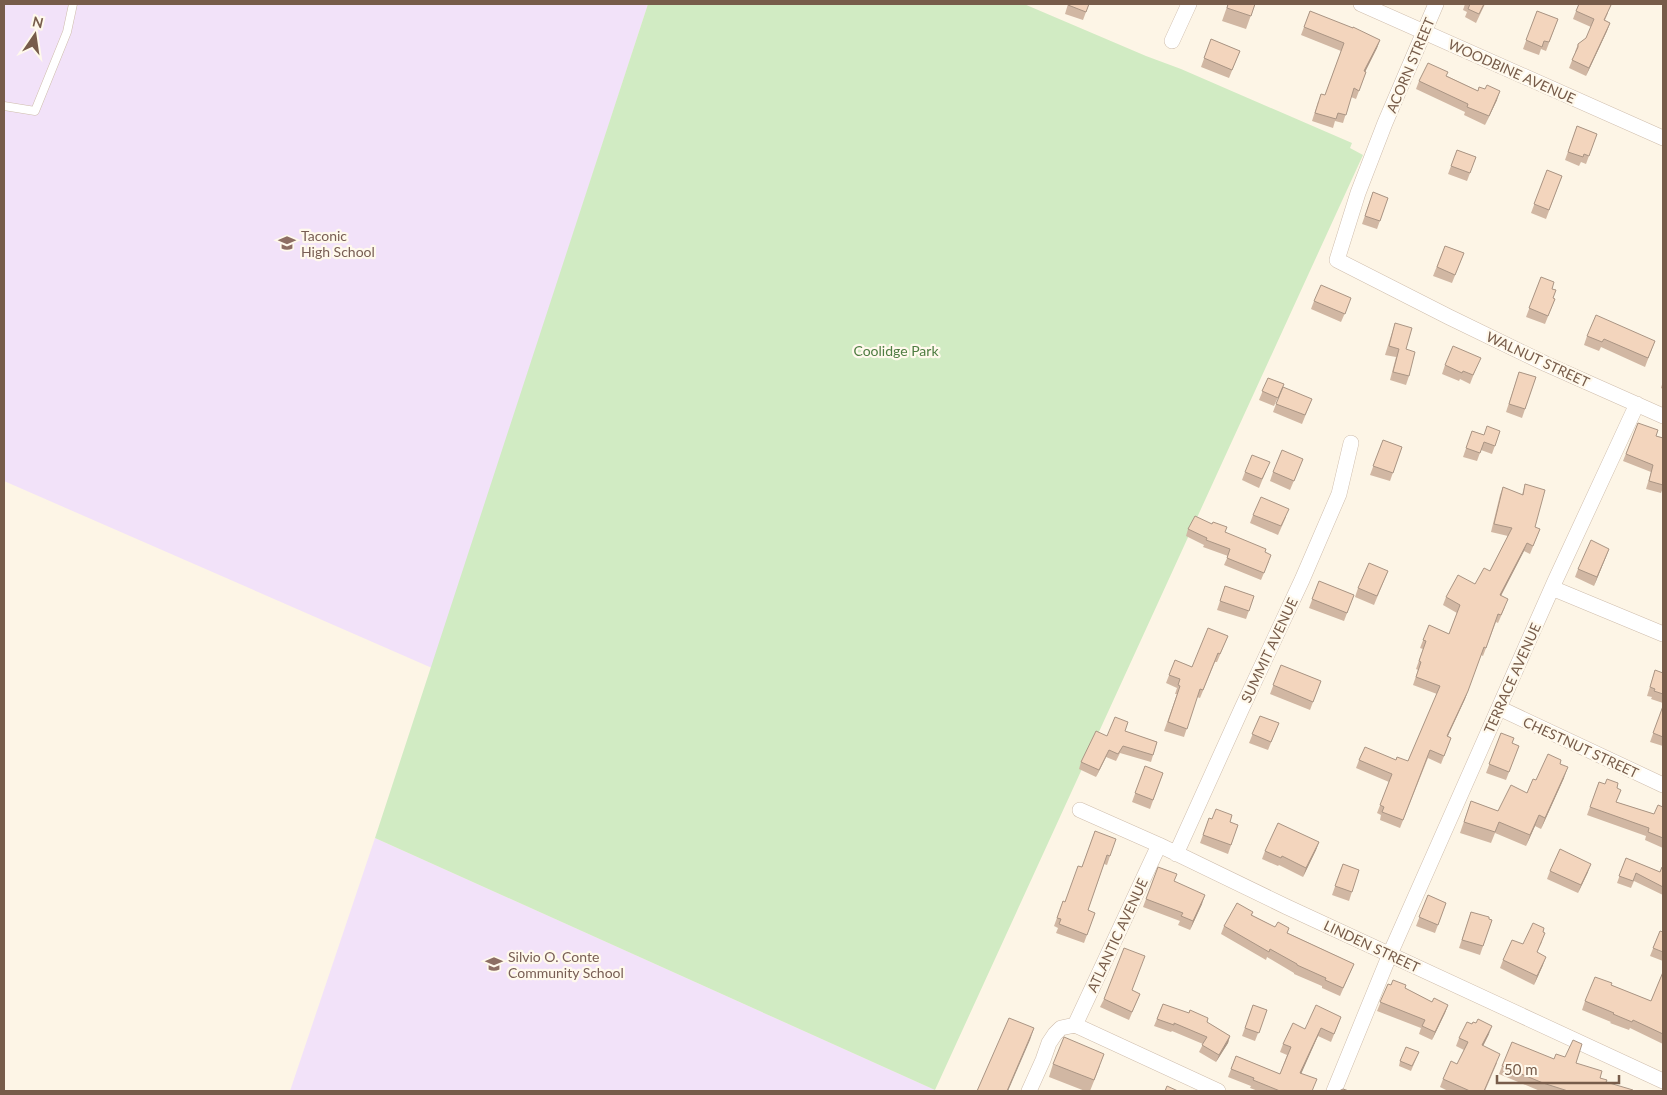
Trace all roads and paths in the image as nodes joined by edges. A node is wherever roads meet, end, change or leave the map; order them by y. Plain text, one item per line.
1 (73, 4) edge
2 (1189, 4) edge
3 (1360, 4) edge
4 (1436, 4) edge
5 (1424, 32) junction
6 (1172, 41) dead end
7 (4, 106) edge
8 (1663, 138) edge
9 (1414, 300) joint
10 (1637, 404) junction
11 (1663, 416) edge
12 (1351, 443) dead end
13 (1552, 588) junction
14 (1663, 634) edge
15 (1499, 708) junction
16 (1663, 785) edge
17 (1080, 810) dead end
18 (1159, 845) junction
19 (1176, 854) junction
20 (1390, 954) junction
21 (1074, 1025) junction
22 (1663, 1082) edge
23 (1029, 1091) edge
24 (1218, 1091) edge
25 (1334, 1091) edge

1 - 7 lane
2 - 6 street
3 - 5 street, WOODBINE AVENUE
4 - 5 street, ACORN STREET
5 - 8 street, WOODBINE AVENUE
5 - 9 street, ACORN STREET
9 - 10 street, WALNUT STREET
10 - 11 street, WALNUT STREET
10 - 13 street, TERRACE AVENUE
12 - 19 street, SUMMIT AVENUE
13 - 14 street
13 - 15 street, TERRACE AVENUE
15 - 16 street, CHESTNUT STREET
15 - 20 street, TERRACE AVENUE
17 - 18 street, LINDEN STREET
18 - 19 street, LINDEN STREET
18 - 21 street, ATLANTIC AVENUE
19 - 20 street, LINDEN STREET
20 - 22 street, LINDEN STREET
20 - 25 street, TERRACE AVENUE
21 - 23 street
21 - 24 street

